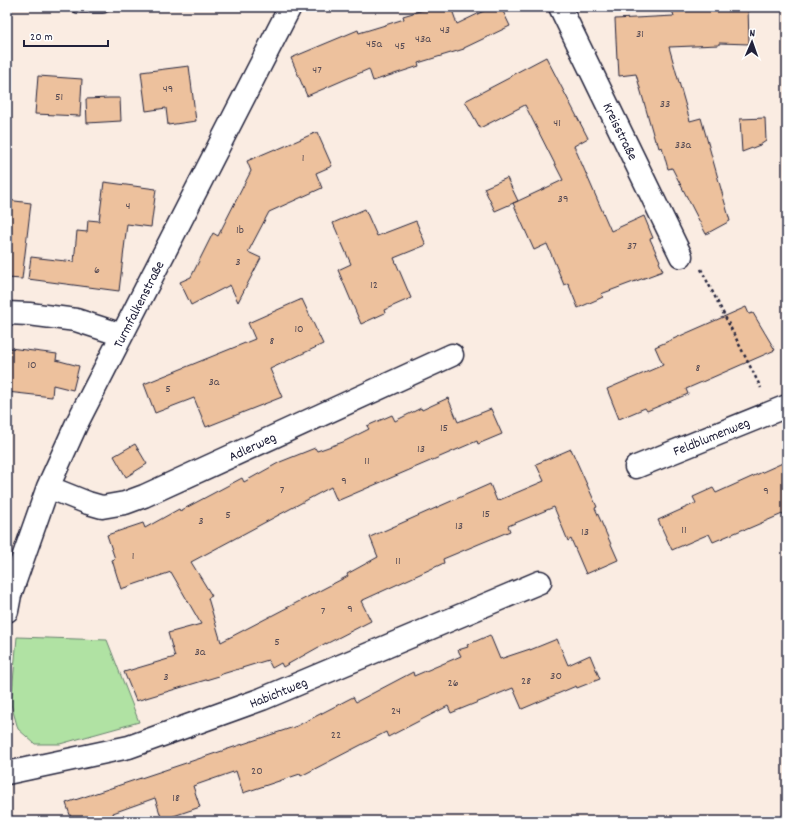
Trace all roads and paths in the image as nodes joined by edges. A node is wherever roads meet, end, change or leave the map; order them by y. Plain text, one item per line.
1 (78, 7) edge
2 (104, 7) edge
3 (290, 7) edge
4 (560, 7) edge
5 (681, 256) joint
6 (7, 313) edge
7 (122, 335) junction
8 (452, 355) dead end
9 (780, 409) edge
10 (636, 467) dead end
11 (48, 487) junction
12 (540, 582) dead end
13 (7, 611) edge
14 (7, 773) edge

1 - 2 lane
3 - 7 street, Turmfalkenstraße
4 - 5 street, Kreisstraße
5 - 9 path
6 - 7 street
7 - 11 street, Turmfalkenstraße
8 - 11 street, Adlerweg
9 - 10 street, Feldblumenweg
11 - 13 street, Turmfalkenstraße
12 - 14 street, Habichtweg

